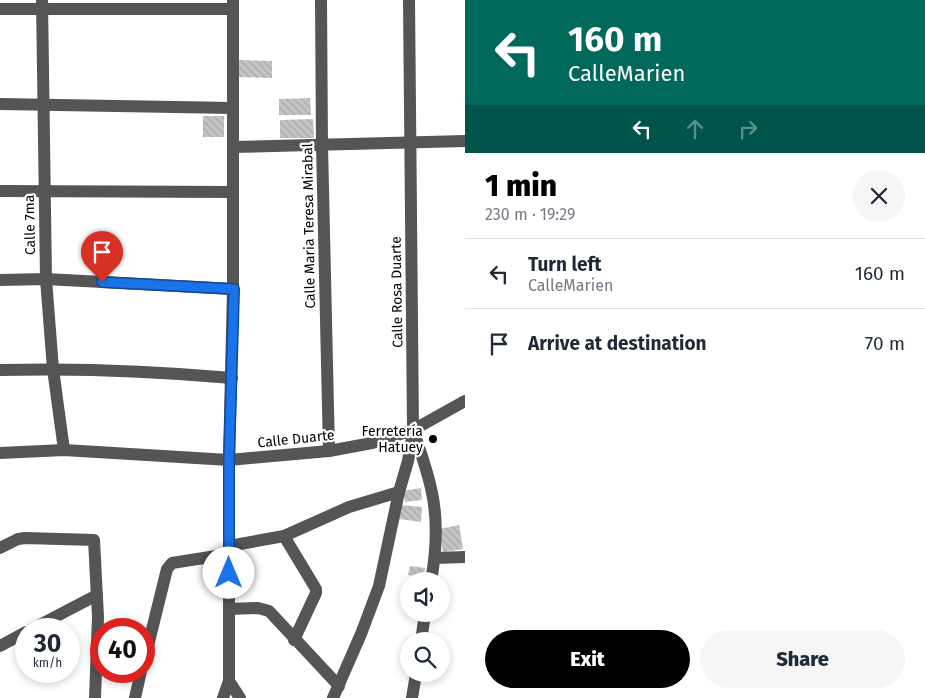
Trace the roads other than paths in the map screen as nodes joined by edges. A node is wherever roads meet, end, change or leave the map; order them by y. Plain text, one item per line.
1 (322, 0) edge
2 (410, 0) edge
3 (42, 5) edge
4 (233, 5) edge
5 (0, 9) edge
6 (0, 104) edge
7 (44, 105) junction
8 (233, 108) junction
9 (465, 141) edge
10 (410, 142) junction
11 (322, 145) junction
12 (232, 147) junction
13 (0, 191) edge
14 (45, 191) junction
15 (233, 192) junction
16 (46, 279) junction
17 (0, 280) edge
18 (234, 289) junction
19 (53, 369) junction
20 (0, 370) edge
21 (232, 378) junction
22 (464, 405) edge
23 (413, 430) junction
24 (64, 450) junction
25 (329, 451) junction
26 (0, 452) edge
27 (229, 460) junction
28 (399, 492) junction
29 (284, 536) junction
30 (0, 548) edge
31 (229, 550) junction
32 (435, 558) junction
33 (465, 558) edge
34 (433, 572) edge
35 (97, 595) junction
36 (229, 610) junction
37 (53, 618) edge
38 (155, 618) edge
39 (15, 638) edge
40 (294, 640) junction
41 (0, 646) edge
42 (229, 681) junction
43 (415, 682) edge
44 (138, 683) edge
45 (339, 686) junction
46 (95, 698) edge
47 (134, 698) edge
48 (222, 698) edge
49 (240, 698) edge
50 (333, 698) edge
51 (412, 698) edge

1 - 11 street, Calle Maria Teresa Mirabal
2 - 10 street, Calle Rosa Duarte
3 - 4 street
3 - 5 street
3 - 7 street, Calle 7ma
4 - 8 street
6 - 7 street
7 - 8 street
7 - 14 street, Calle 7ma
8 - 12 street
9 - 10 street
10 - 11 street
10 - 23 street, Calle Rosa Duarte
11 - 12 street
11 - 25 street, Calle Maria Teresa Mirabal
12 - 15 street
13 - 14 street
14 - 15 street
14 - 16 street, Calle 7ma
15 - 18 street
16 - 17 street
16 - 18 street
16 - 19 street, Calle 7ma
18 - 21 street
19 - 20 street
19 - 21 street
19 - 24 street, Calle 7ma
21 - 27 street
22 - 23 street, Calle Duarte
23 - 25 street, Calle Duarte
23 - 28 street
23 - 32 street, Calle Rosa Duarte
24 - 26 street, Calle Duarte
24 - 27 street, Calle Duarte
25 - 27 street, Calle Duarte
27 - 31 street
28 - 29 street
28 - 45 street
29 - 31 street
29 - 40 street
30 - 35 street
31 - 36 street
31 - 38 street
32 - 33 street
32 - 34 street, Calle Rosa Duarte
35 - 37 street
35 - 46 street
36 - 40 street
36 - 42 street
39 - 41 street
40 - 45 street
42 - 48 street
42 - 49 street
43 - 51 street
44 - 47 street
45 - 50 street

